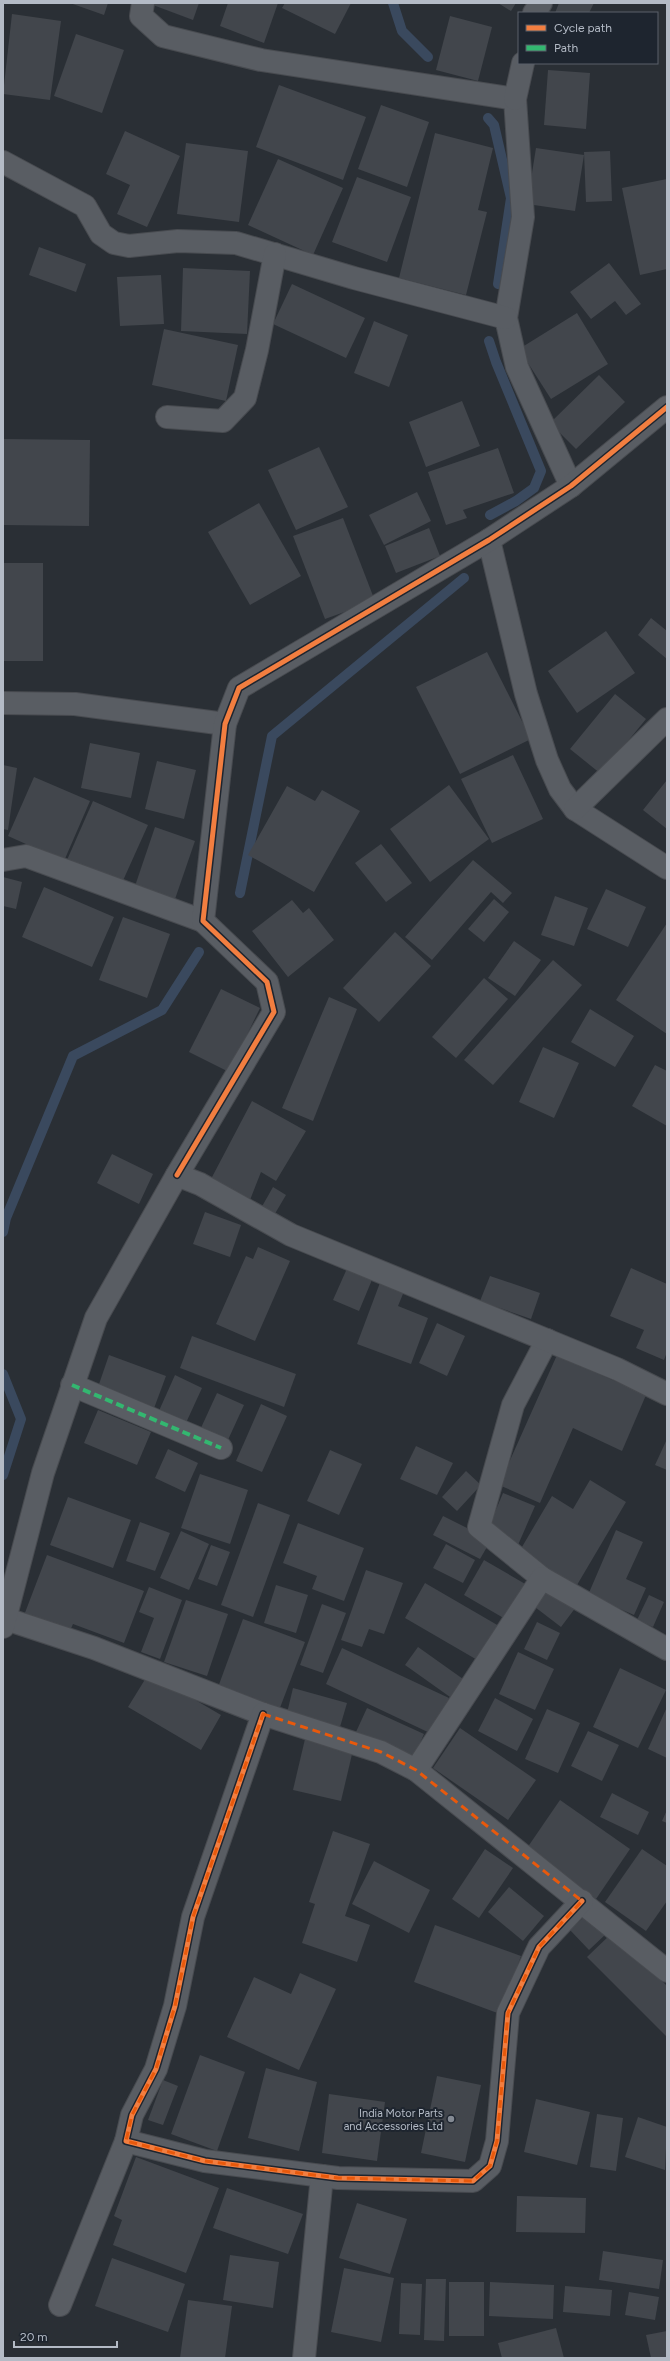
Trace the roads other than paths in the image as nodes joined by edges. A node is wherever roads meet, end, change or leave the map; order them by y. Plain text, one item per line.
1 (143, 3) edge
2 (540, 3) edge
3 (535, 12) edge
4 (523, 64) edge
5 (515, 99) junction
6 (3, 162) edge
7 (275, 254) junction
8 (506, 318) junction
9 (667, 407) edge
10 (167, 417) dead end
11 (571, 486) junction
12 (489, 540) junction
13 (3, 702) edge
14 (667, 719) edge
15 (225, 724) junction
16 (575, 809) junction
17 (3, 860) edge
18 (667, 868) edge
19 (203, 921) junction
20 (177, 1175) junction
21 (547, 1340) junction
22 (72, 1385) junction
23 (667, 1394) edge
24 (221, 1448) dead end
25 (542, 1578) junction
26 (4, 1622) edge
27 (667, 1649) edge
28 (263, 1714) junction
29 (416, 1770) junction
30 (582, 1901) junction
31 (667, 1971) edge
32 (126, 2141) junction
33 (322, 2176) junction
34 (60, 2305) dead end
35 (304, 2358) edge

1 - 5 street
2 - 3 street
4 - 5 street
5 - 8 street
6 - 7 street
7 - 8 street
7 - 10 street
8 - 11 street
9 - 11 street
11 - 12 street
12 - 15 street
12 - 16 street
13 - 15 street
14 - 16 street
15 - 19 street
16 - 18 street
17 - 19 street
19 - 20 street
20 - 21 street
20 - 22 street
21 - 23 street
21 - 25 street
22 - 24 street
22 - 26 street
25 - 27 street
25 - 29 street
26 - 28 street
28 - 29 street
28 - 32 street
29 - 30 street
30 - 31 street
30 - 33 street
32 - 33 street
32 - 34 street
33 - 35 street

